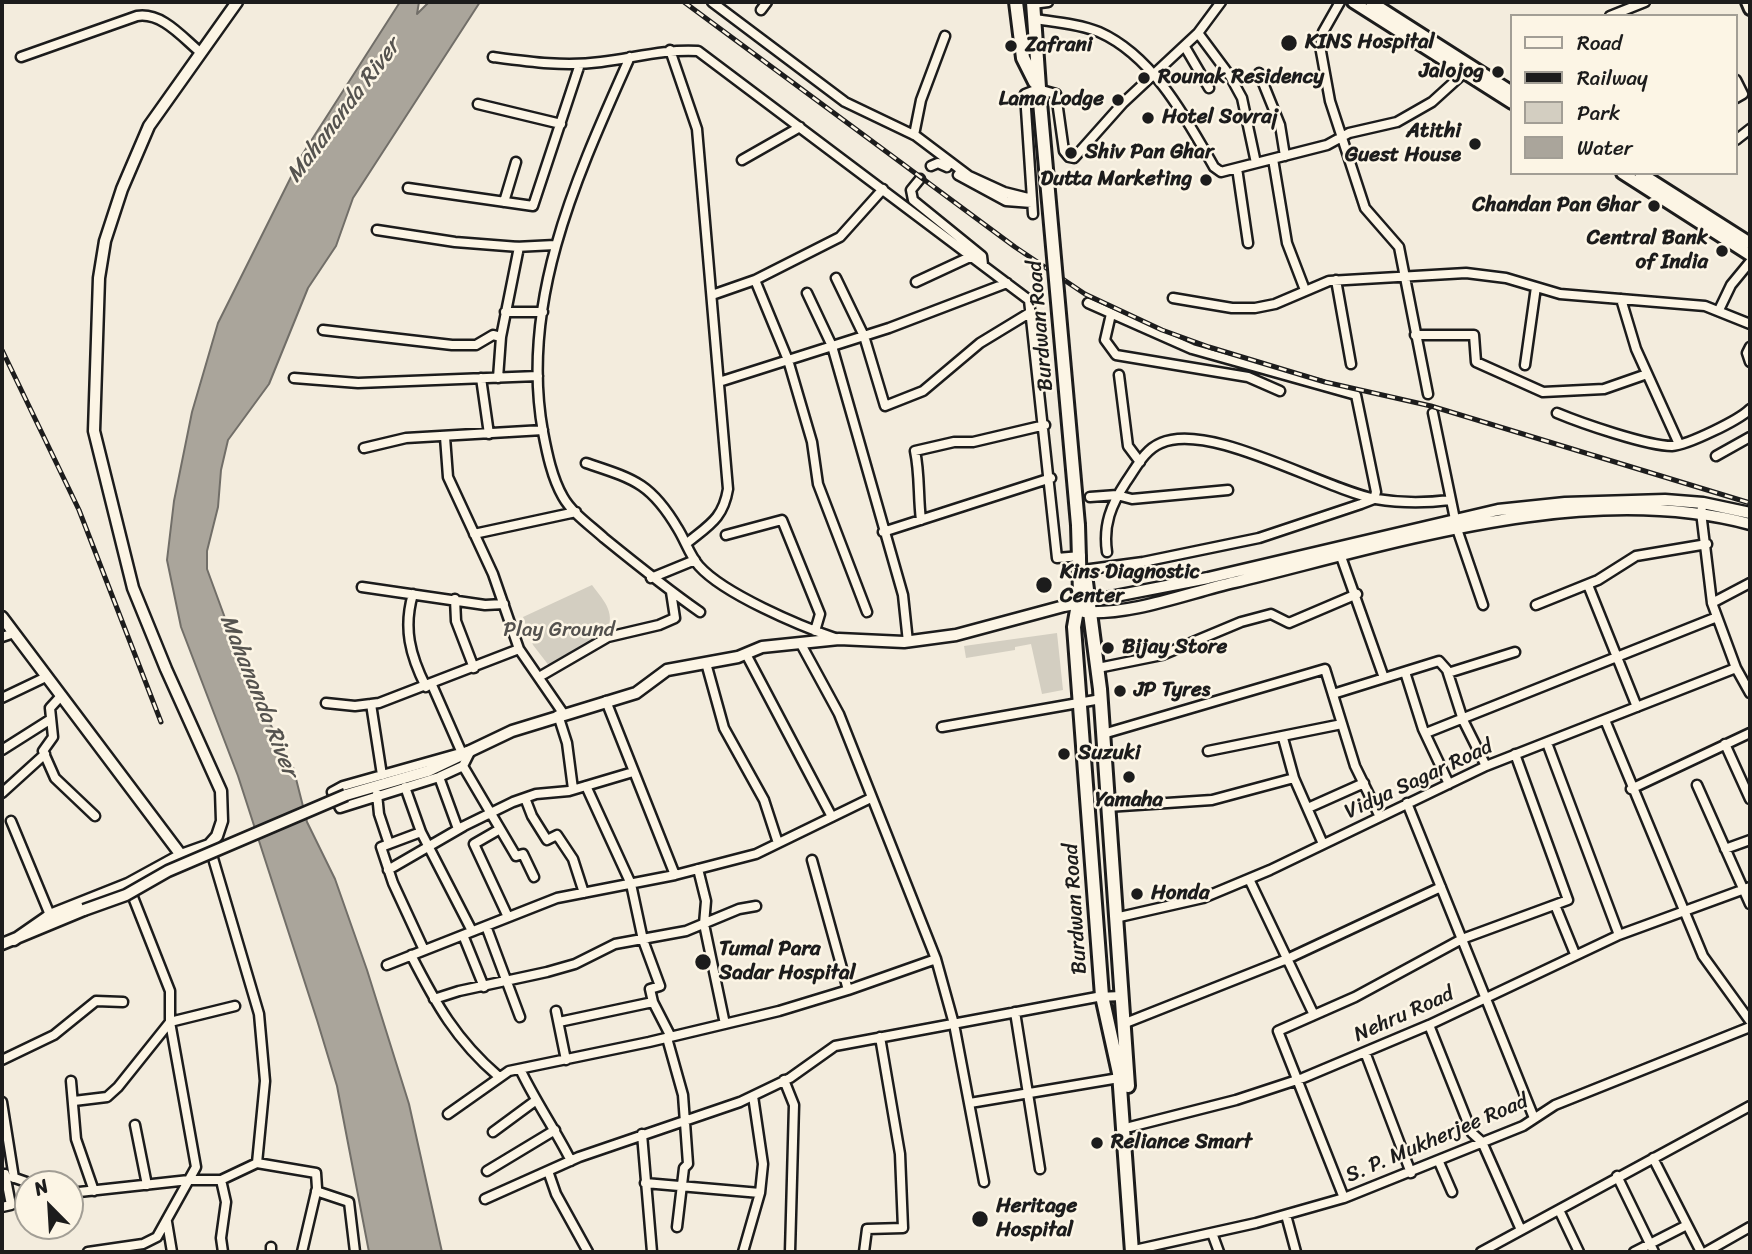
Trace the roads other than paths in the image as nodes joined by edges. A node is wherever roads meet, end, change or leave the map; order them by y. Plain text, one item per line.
1 (237, 2) edge
2 (712, 2) edge
3 (767, 2) edge
4 (1016, 2) edge
5 (1048, 2) edge
6 (1221, 2) edge
7 (1340, 2) edge
8 (1353, 2) edge
9 (1371, 2) edge
10 (1645, 2) edge
11 (1747, 2) edge
12 (1033, 3) edge
13 (1750, 9) edge
14 (761, 10) dead end
15 (1632, 11) edge
16 (1035, 19) junction
17 (1198, 33) junction
18 (945, 36) dead end
19 (1185, 47) junction
20 (670, 50) junction
21 (200, 52) junction
22 (21, 57) dead end
23 (493, 57) dead end
24 (630, 57) junction
25 (580, 64) junction
26 (1259, 73) dead end
27 (1464, 73) junction
28 (1154, 77) junction
29 (1209, 88) dead end
30 (1510, 91) edge
31 (1039, 95) junction
32 (1510, 102) edge
33 (478, 104) dead end
34 (561, 124) junction
35 (800, 127) junction
36 (914, 135) junction
37 (1341, 138) junction
38 (1285, 156) junction
39 (1273, 159) junction
40 (742, 160) dead end
41 (516, 162) dead end
42 (1256, 163) junction
43 (931, 166) dead end
44 (1237, 168) junction
45 (1625, 175) edge
46 (1646, 175) edge
47 (920, 179) dead end
48 (408, 188) dead end
49 (883, 189) junction
50 (1021, 200) junction
51 (1032, 201) junction
52 (504, 202) junction
53 (1033, 214) dead end
54 (377, 230) dead end
55 (1248, 243) dead end
56 (1750, 243) edge
57 (555, 245) junction
58 (515, 247) junction
59 (1750, 255) edge
60 (972, 256) junction
61 (1750, 262) edge
62 (983, 264) junction
63 (1405, 277) junction
64 (836, 278) dead end
65 (755, 280) junction
66 (1336, 280) junction
67 (916, 282) dead end
68 (1007, 283) junction
69 (1536, 287) junction
70 (1305, 290) junction
71 (807, 293) dead end
72 (712, 295) junction
73 (1173, 298) dead end
74 (1621, 299) junction
75 (1088, 303) dead end
76 (1718, 310) junction
77 (505, 312) junction
78 (543, 312) junction
79 (1031, 312) junction
80 (1111, 314) junction
81 (1750, 324) edge
82 (323, 330) dead end
83 (1415, 335) junction
84 (864, 336) junction
85 (501, 337) junction
86 (832, 346) junction
87 (1750, 346) edge
88 (788, 360) junction
89 (1750, 362) edge
90 (1351, 364) dead end
91 (1525, 365) dead end
92 (1647, 374) junction
93 (1119, 375) dead end
94 (538, 376) junction
95 (293, 378) dead end
96 (498, 378) junction
97 (481, 379) junction
98 (719, 382) junction
99 (1280, 391) dead end
100 (1428, 394) dead end
101 (1750, 409) edge
102 (1433, 413) dead end
103 (1557, 413) dead end
104 (1045, 425) junction
105 (543, 430) junction
106 (489, 434) junction
107 (445, 437) junction
108 (1750, 437) edge
109 (1679, 444) junction
110 (364, 448) dead end
111 (1716, 456) dead end
112 (1140, 462) junction
113 (586, 463) dead end
114 (1051, 478) junction
115 (1228, 490) dead end
116 (1117, 495) junction
117 (1090, 498) dead end
118 (1374, 499) junction
119 (1450, 500) junction
120 (1702, 508) junction
121 (576, 512) junction
122 (1750, 513) edge
123 (921, 520) junction
124 (1456, 524) junction
125 (1750, 524) edge
126 (883, 532) junction
127 (474, 534) junction
128 (726, 535) dead end
129 (686, 544) junction
130 (1707, 544) junction
131 (1107, 552) dead end
132 (1339, 552) junction
133 (695, 560) junction
134 (1081, 562) junction
135 (651, 578) junction
136 (1750, 583) edge
137 (1588, 585) junction
138 (362, 587) dead end
139 (671, 592) junction
140 (1356, 593) junction
141 (413, 594) junction
142 (455, 599) junction
143 (1712, 603) junction
144 (504, 604) junction
145 (1483, 605) dead end
146 (1536, 606) dead end
147 (1080, 607) junction
148 (701, 612) dead end
149 (867, 612) dead end
150 (2, 617) edge
151 (1717, 618) junction
152 (815, 631) junction
153 (13, 633) junction
154 (2, 637) edge
155 (839, 639) junction
156 (908, 642) junction
157 (802, 646) junction
158 (519, 649) junction
159 (1515, 652) dead end
160 (746, 654) junction
161 (1616, 656) junction
162 (706, 663) junction
163 (474, 668) junction
164 (1098, 668) junction
165 (1736, 668) junction
166 (1405, 672) junction
167 (1448, 673) junction
168 (46, 677) junction
169 (538, 677) junction
170 (1384, 678) junction
171 (429, 686) junction
172 (1750, 692) edge
173 (1333, 694) junction
174 (61, 696) junction
175 (2, 698) edge
176 (1101, 699) junction
177 (606, 701) junction
178 (1080, 702) junction
179 (326, 703) dead end
180 (371, 704) junction
181 (1637, 707) junction
182 (561, 714) junction
183 (51, 719) junction
184 (1463, 720) junction
185 (1605, 720) junction
186 (1342, 724) junction
187 (942, 727) dead end
188 (1426, 733) junction
189 (1750, 733) edge
190 (1103, 734) junction
191 (1283, 738) junction
192 (1547, 743) junction
193 (1725, 744) junction
194 (2, 750) edge
195 (466, 750) junction
196 (1208, 751) dead end
197 (45, 754) junction
198 (1515, 754) junction
199 (463, 766) junction
200 (1486, 766) junction
201 (633, 772) junction
202 (382, 775) junction
203 (439, 777) junction
204 (1294, 778) junction
205 (1364, 783) junction
206 (1449, 784) junction
207 (1698, 785) dead end
208 (586, 786) junction
209 (405, 787) junction
210 (573, 789) junction
211 (1631, 789) junction
212 (2, 793) edge
213 (377, 794) junction
214 (525, 798) junction
215 (871, 798) junction
216 (1750, 799) edge
217 (1407, 803) junction
218 (1107, 807) junction
219 (1307, 808) junction
220 (490, 813) junction
221 (95, 816) dead end
222 (832, 817) junction
223 (1380, 817) junction
224 (11, 821) dead end
225 (458, 829) junction
226 (500, 830) junction
227 (421, 832) junction
228 (1750, 840) edge
229 (778, 843) junction
230 (389, 844) junction
231 (209, 845) junction
232 (1324, 845) junction
233 (428, 846) junction
234 (1725, 849) junction
235 (181, 855) junction
236 (812, 860) dead end
237 (698, 869) junction
238 (388, 870) junction
239 (675, 876) junction
240 (534, 877) dead end
241 (1249, 878) junction
242 (128, 884) junction
243 (631, 884) junction
244 (1441, 887) junction
245 (1747, 888) edge
246 (584, 893) junction
247 (1750, 904) edge
248 (1555, 905) junction
249 (756, 906) dead end
250 (1683, 911) junction
251 (50, 915) junction
252 (508, 917) junction
253 (1115, 918) junction
254 (704, 924) junction
255 (486, 926) junction
256 (472, 932) junction
257 (1619, 934) junction
258 (463, 935) junction
259 (1462, 939) junction
260 (13, 940) junction
261 (643, 940) junction
262 (2, 944) edge
263 (424, 950) junction
264 (1574, 954) junction
265 (411, 955) junction
266 (936, 959) junction
267 (1287, 959) junction
268 (387, 965) dead end
269 (507, 980) junction
270 (484, 988) junction
271 (848, 990) junction
272 (1102, 996) junction
273 (1122, 996) junction
274 (1486, 998) junction
275 (434, 999) junction
276 (123, 1002) dead end
277 (653, 1002) junction
278 (235, 1006) dead end
279 (556, 1011) dead end
280 (1015, 1012) junction
281 (1314, 1015) junction
282 (520, 1017) dead end
283 (1750, 1021) edge
284 (170, 1022) junction
285 (559, 1022) junction
286 (725, 1024) junction
287 (954, 1024) junction
288 (1123, 1024) junction
289 (1429, 1025) junction
290 (1750, 1027) edge
291 (669, 1037) junction
292 (880, 1037) junction
293 (1365, 1052) junction
294 (2, 1060) edge
295 (566, 1060) junction
296 (520, 1069) junction
297 (498, 1076) junction
298 (1119, 1079) junction
299 (1297, 1079) junction
300 (784, 1080) junction
301 (71, 1081) dead end
302 (1028, 1095) junction
303 (753, 1096) junction
304 (74, 1101) junction
305 (535, 1101) junction
306 (2, 1102) edge
307 (970, 1104) junction
308 (1750, 1106) edge
309 (448, 1114) dead end
310 (1534, 1118) junction
311 (685, 1120) junction
312 (135, 1125) dead end
313 (1127, 1128) junction
314 (555, 1130) junction
315 (493, 1132) dead end
316 (642, 1134) junction
317 (1482, 1142) junction
318 (1653, 1158) junction
319 (571, 1161) junction
320 (1439, 1162) junction
321 (257, 1163) junction
322 (1040, 1169) dead end
323 (487, 1171) dead end
324 (548, 1171) junction
325 (1411, 1173) junction
326 (7, 1175) edge
327 (1617, 1176) junction
328 (189, 1180) junction
329 (220, 1180) junction
330 (984, 1182) dead end
331 (645, 1183) junction
332 (147, 1185) junction
333 (682, 1186) junction
334 (316, 1191) junction
335 (84, 1192) edge
336 (94, 1192) junction
337 (1452, 1192) dead end
338 (760, 1193) junction
339 (1344, 1198) junction
340 (485, 1199) dead end
341 (2, 1207) edge
342 (1559, 1210) junction
343 (1286, 1214) junction
344 (167, 1222) junction
345 (1687, 1225) junction
346 (677, 1227) dead end
347 (1750, 1227) edge
348 (1521, 1230) junction
349 (1212, 1233) junction
350 (144, 1248) edge
351 (1652, 1249) edge
352 (112, 1250) edge
353 (1134, 1251) edge
354 (88, 1252) edge
355 (172, 1252) edge
356 (223, 1252) edge
357 (302, 1252) edge
358 (355, 1252) edge
359 (588, 1252) edge
360 (652, 1252) edge
361 (743, 1252) edge
362 (790, 1252) edge
363 (864, 1252) edge
364 (1219, 1252) edge
365 (1296, 1252) edge
366 (1481, 1252) edge
367 (1579, 1252) edge
368 (1634, 1252) edge
369 (1703, 1252) edge

1 - 21 street
2 - 36 street
3 - 14 street
4 - 31 main road, Burdwan Road
5 - 12 street
6 - 17 street
7 - 37 street
8 - 27 main road
9 - 30 main road
10 - 15 street
11 - 13 main road
12 - 16 main road, Burdwan Road
16 - 28 street
16 - 31 main road, Burdwan Road
17 - 19 street
17 - 42 street
18 - 36 street
19 - 28 street
19 - 29 street
20 - 24 street
20 - 35 street
20 - 72 street
21 - 22 street
21 - 231 street
23 - 25 street
24 - 25 street
24 - 57 street
25 - 34 street
26 - 38 street
27 - 32 main road
27 - 37 street
28 - 31 street
28 - 44 street
31 - 51 street
31 - 134 main road, Burdwan Road, bridge
33 - 34 street
34 - 52 street
35 - 40 street
35 - 49 street
36 - 50 street
37 - 38 street
37 - 63 street
38 - 39 street
39 - 42 street
39 - 70 street
41 - 52 street
42 - 44 street
43 - 50 street
44 - 55 street
45 - 59 main road
46 - 56 main road
47 - 62 street
48 - 52 street
49 - 60 street
49 - 65 street
50 - 51 street
51 - 53 street
54 - 58 street
57 - 58 street
57 - 78 street
58 - 77 street
60 - 62 street
60 - 67 street
61 - 76 street
62 - 68 street
63 - 66 street
63 - 69 street
63 - 83 street
64 - 84 street
65 - 72 street
65 - 88 street
66 - 70 street
66 - 90 street
68 - 79 street
68 - 84 street
69 - 74 street
69 - 91 street
70 - 73 street
71 - 86 street
72 - 98 street
74 - 76 street
74 - 92 street
75 - 80 street
76 - 81 street
77 - 78 street
77 - 85 street
78 - 94 street
79 - 84 street
79 - 104 street
80 - 99 street
80 - 118 street
82 - 85 street
83 - 92 street
83 - 100 street
84 - 86 street
85 - 96 street
86 - 88 street
86 - 126 street
87 - 89 street
88 - 98 street
88 - 149 street
92 - 109 street
93 - 112 street
94 - 96 street
94 - 105 street
95 - 97 street
96 - 97 street
97 - 106 street
98 - 129 street
101 - 109 street
102 - 119 street
103 - 109 street
104 - 114 street
104 - 123 street
105 - 106 street
105 - 121 street
106 - 107 street
107 - 110 street
107 - 127 street
108 - 111 street
112 - 116 street
112 - 118 street
113 - 129 street
114 - 123 street
114 - 134 street
115 - 116 street
116 - 117 street
116 - 131 street
118 - 119 street
118 - 134 street
119 - 124 street
120 - 122 street
120 - 124 street
120 - 125 street
120 - 130 street
121 - 127 street
121 - 135 street
123 - 126 street
124 - 132 street
124 - 145 street
126 - 156 street
127 - 144 street
128 - 152 street
129 - 133 street
130 - 137 street
130 - 143 street
132 - 140 street
132 - 147 street
133 - 135 street
133 - 152 street
134 - 147 main road, Burdwan Road
135 - 139 street
136 - 143 street
137 - 146 street
137 - 161 street
138 - 141 street
139 - 148 street
139 - 169 street
140 - 164 street
140 - 170 street
141 - 142 street
141 - 171 street
142 - 144 street
142 - 163 street
143 - 151 street
144 - 158 street
147 - 156 street
147 - 164 main road, Burdwan Road
147 - 178 main road, Burdwan Road
150 - 153 street
151 - 161 street
151 - 165 street
152 - 155 street
153 - 154 street
153 - 168 street
155 - 156 street
155 - 157 street
157 - 160 street
157 - 215 street
158 - 163 street
158 - 169 street
159 - 167 street
160 - 162 street
160 - 222 street
161 - 181 street
161 - 184 street
162 - 177 street
162 - 229 street
163 - 171 street
164 - 176 main road, Burdwan Road
165 - 172 street
165 - 181 street, Vidya Sagar Road
166 - 167 street
166 - 170 street
166 - 188 street
167 - 184 street
168 - 174 street
168 - 175 street
169 - 182 street
170 - 173 street
171 - 180 street
171 - 195 street
173 - 186 street
173 - 190 street
174 - 183 street
174 - 235 street
176 - 178 street
176 - 190 main road, Burdwan Road
177 - 182 street
177 - 201 street
178 - 187 street
178 - 272 main road, Burdwan Road
179 - 180 street
180 - 202 street
181 - 185 street, Vidya Sagar Road
182 - 195 street
182 - 210 street
183 - 194 street
183 - 197 street
184 - 188 street
184 - 200 street
185 - 192 street, Vidya Sagar Road
185 - 211 street
186 - 191 street
186 - 205 street
188 - 206 street
189 - 193 street
190 - 218 main road, Burdwan Road
191 - 196 street
191 - 204 street
192 - 198 street, Vidya Sagar Road
192 - 257 street
193 - 211 street
193 - 216 street
195 - 199 street
195 - 202 street
195 - 260 street, bridge
197 - 212 street
197 - 221 street
198 - 200 street, Vidya Sagar Road
198 - 248 street
199 - 203 street
199 - 220 street
200 - 206 street, Vidya Sagar Road
201 - 208 street
201 - 239 street
202 - 213 street
203 - 209 street
203 - 225 street
204 - 218 street
204 - 219 street
205 - 219 street
205 - 223 street
206 - 217 street, Vidya Sagar Road
207 - 234 street
208 - 210 street
208 - 243 street
209 - 213 street
209 - 227 street
210 - 214 street
211 - 250 street
213 - 230 street
214 - 220 street
214 - 246 street
215 - 222 street
215 - 266 street
217 - 223 street, Vidya Sagar Road
217 - 244 street
218 - 253 main road, Burdwan Road
219 - 232 street
220 - 225 street
220 - 226 street
222 - 229 street
223 - 232 street, Vidya Sagar Road
224 - 251 street
225 - 233 street
226 - 240 street
226 - 252 street
227 - 230 street
227 - 233 street
228 - 234 street
229 - 237 street
230 - 238 street
231 - 235 street
231 - 321 street
232 - 241 street, Vidya Sagar Road
233 - 238 street
233 - 256 street
234 - 245 street
235 - 242 street
236 - 271 street
237 - 239 street
237 - 254 street
238 - 263 street
239 - 243 street
241 - 253 street, Vidya Sagar Road
241 - 267 street
242 - 251 street
242 - 284 street
243 - 246 street
243 - 261 street
244 - 259 street
244 - 267 street
245 - 247 street
245 - 250 street, Nehru Road
246 - 252 street
248 - 259 street
248 - 264 street
249 - 254 street
250 - 257 street, Nehru Road
250 - 283 street
251 - 260 street
252 - 255 street
253 - 273 main road, Burdwan Road
254 - 261 street
254 - 286 street
255 - 256 street
255 - 269 street
256 - 258 street
257 - 264 street, Nehru Road
258 - 263 street
258 - 270 street
259 - 274 street
259 - 281 street
260 - 262 street
261 - 269 street
261 - 277 street
263 - 265 street
264 - 274 street, Nehru Road
265 - 268 street
265 - 275 street
266 - 271 street
266 - 287 street
267 - 281 street
267 - 288 street
269 - 270 street
269 - 282 street
270 - 275 street
271 - 286 street
272 - 273 street
272 - 280 street
272 - 298 main road, Burdwan Road
273 - 288 main road, Burdwan Road
274 - 289 street, Nehru Road
274 - 310 street
275 - 297 street
276 - 294 street
277 - 285 street
277 - 291 street
278 - 284 street
279 - 285 street
280 - 287 street
280 - 302 street
281 - 299 street
284 - 304 street
284 - 328 street
285 - 295 street
286 - 291 street
287 - 292 street
287 - 307 street
288 - 313 main road, Burdwan Road
289 - 293 street, Nehru Road
289 - 317 street
290 - 310 street, S. P. Mukherjee Road
291 - 295 street
291 - 311 street
292 - 300 street
292 - 363 street
293 - 299 street, Nehru Road
293 - 325 street
295 - 296 street
296 - 297 street
296 - 305 street
297 - 309 street
298 - 302 street
298 - 313 main road, Burdwan Road
299 - 313 street, Nehru Road
299 - 339 street
300 - 303 street
300 - 362 street
301 - 304 street
302 - 307 street
302 - 322 street
303 - 311 street
303 - 338 street
304 - 336 street
305 - 314 street
305 - 315 street
306 - 326 street
307 - 330 street
308 - 318 street
310 - 317 street, S. P. Mukherjee Road
311 - 316 street
311 - 333 street
312 - 332 street
313 - 353 main road, Burdwan Road
314 - 319 street
314 - 323 street
316 - 319 street
316 - 331 street
317 - 320 street, S. P. Mukherjee Road
317 - 348 street
318 - 327 street
318 - 345 street
319 - 324 street
320 - 325 street, S. P. Mukherjee Road
320 - 337 street
321 - 329 street
321 - 334 street
324 - 340 street
324 - 359 street
325 - 339 street, S. P. Mukherjee Road
326 - 341 street
327 - 342 street
327 - 351 street
328 - 329 street
328 - 332 street
328 - 344 street
329 - 356 street
331 - 333 street
331 - 360 street
332 - 336 street
333 - 338 street
333 - 346 street
334 - 357 street
334 - 358 street
335 - 336 street
338 - 361 street
339 - 343 street, S. P. Mukherjee Road
342 - 348 street
342 - 367 street
343 - 349 street, S. P. Mukherjee Road
343 - 365 street
344 - 350 street
344 - 355 street
345 - 351 street
345 - 369 street
347 - 369 street
348 - 366 street
349 - 353 street, S. P. Mukherjee Road
349 - 364 street
350 - 352 street
351 - 368 street
352 - 354 street

